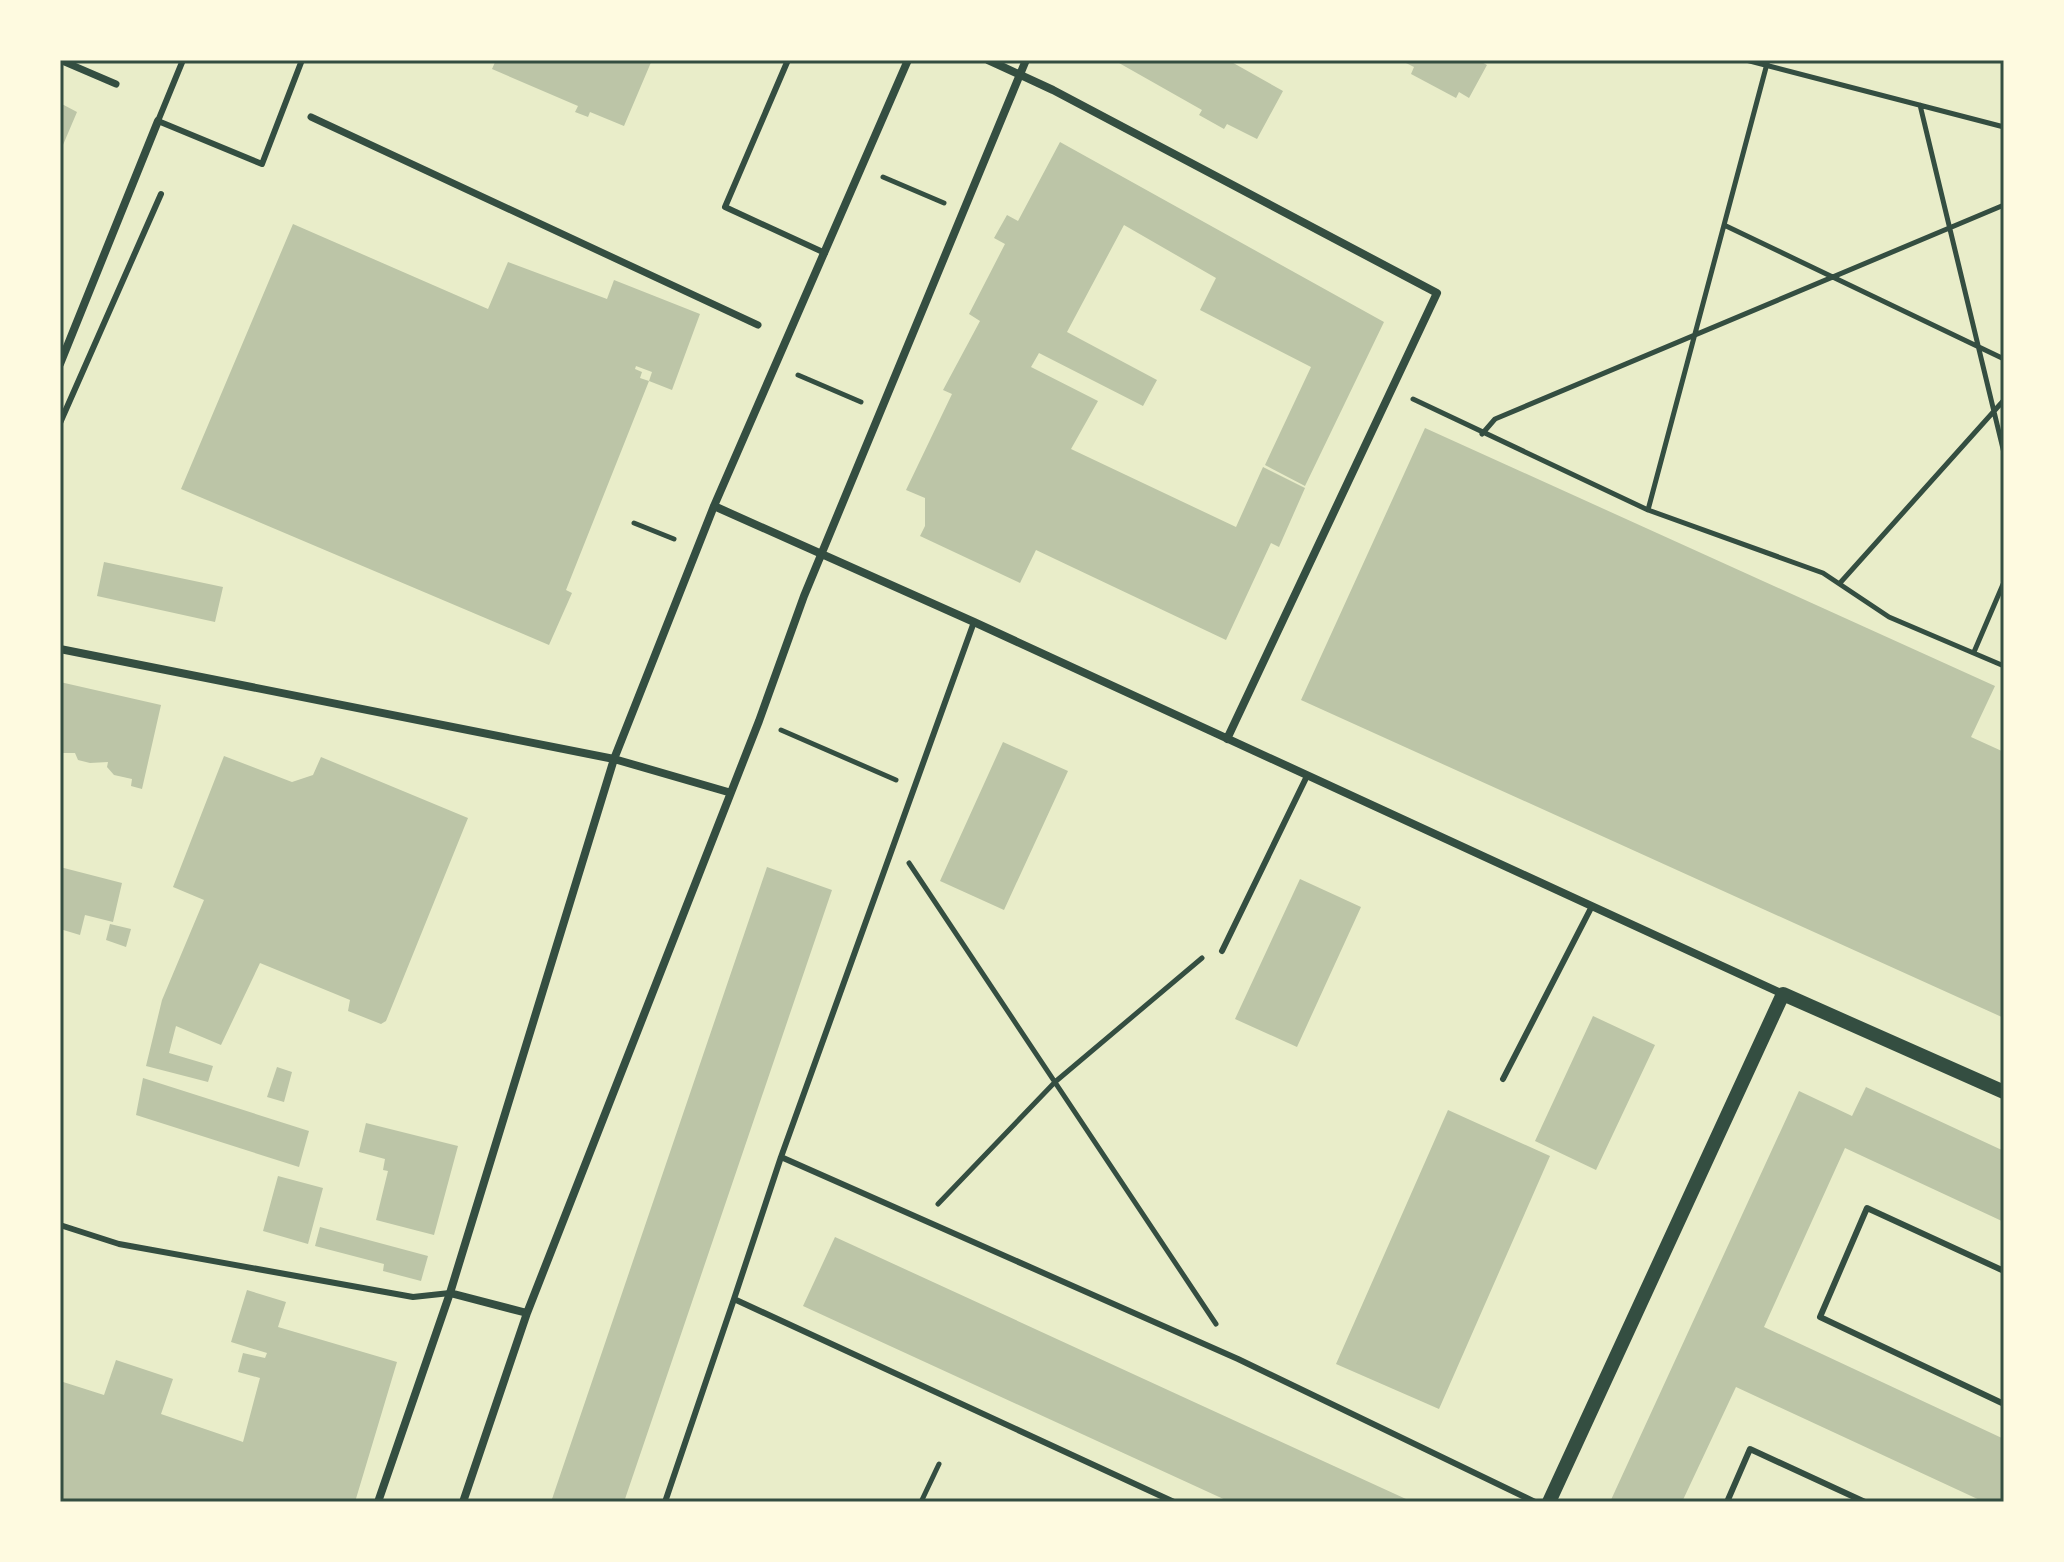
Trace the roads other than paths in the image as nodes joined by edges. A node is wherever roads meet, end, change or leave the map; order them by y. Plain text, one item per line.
1 (60, 60) edge
2 (183, 60) edge
3 (302, 60) edge
4 (788, 60) edge
5 (908, 60) edge
6 (988, 60) edge
7 (1026, 60) edge
8 (1020, 75) junction
9 (116, 84) dead end
10 (311, 117) dead end
11 (158, 121) junction
12 (161, 194) dead end
13 (825, 253) junction
14 (758, 325) dead end
15 (60, 364) edge
16 (60, 423) edge
17 (714, 506) junction
18 (821, 555) junction
19 (974, 622) junction
20 (60, 649) edge
21 (1227, 739) junction
22 (614, 759) junction
23 (1307, 776) junction
24 (728, 792) junction
25 (1591, 908) junction
26 (1222, 951) road end
27 (1783, 994) junction
28 (1503, 1079) dead end
29 (2004, 1092) edge
30 (781, 1157) junction
31 (60, 1225) edge
32 (2004, 1271) edge
33 (450, 1293) junction
34 (734, 1299) junction
35 (527, 1313) junction
36 (2004, 1404) edge
37 (378, 1502) edge
38 (463, 1502) edge
39 (665, 1502) edge
40 (1174, 1502) edge
41 (1535, 1502) edge
42 (1549, 1502) edge
43 (1727, 1502) edge
44 (1865, 1502) edge

1 - 9 street
2 - 11 lane
3 - 11 lane
4 - 13 lane
5 - 13 street
6 - 8 street
7 - 8 street
8 - 18 street
8 - 21 street
10 - 14 street
11 - 15 street
12 - 16 lane
13 - 17 street
17 - 18 street
17 - 22 street
18 - 19 street
18 - 24 street
19 - 21 street
19 - 30 lane
20 - 22 street
21 - 23 street
22 - 24 street
22 - 33 street
23 - 25 street
23 - 26 lane
24 - 35 street
25 - 27 street
25 - 28 lane
27 - 29 street
27 - 42 street
30 - 34 lane
30 - 41 lane
31 - 33 lane
32 - 36 lane
33 - 35 street
33 - 37 street
34 - 39 lane
34 - 40 lane
35 - 38 street
43 - 44 lane

